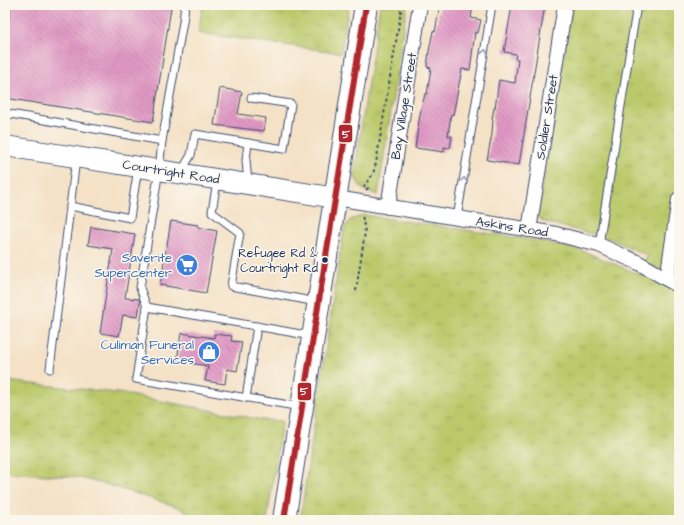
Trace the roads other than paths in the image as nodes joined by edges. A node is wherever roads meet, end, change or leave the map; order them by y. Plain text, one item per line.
1 (185, 5) edge
2 (366, 5) edge
3 (420, 5) edge
4 (492, 5) edge
5 (565, 5) edge
6 (637, 5) edge
7 (251, 98) dead end
8 (5, 113) edge
9 (162, 142) junction
10 (248, 143) junction
11 (5, 146) edge
12 (76, 157) junction
13 (138, 166) junction
14 (159, 170) junction
15 (180, 173) junction
16 (217, 179) junction
17 (248, 184) junction
18 (336, 198) junction
19 (679, 199) edge
20 (70, 206) junction
21 (388, 208) junction
22 (458, 218) junction
23 (529, 230) junction
24 (599, 245) junction
25 (667, 279) junction
26 (679, 286) edge
27 (319, 302) junction
28 (147, 307) junction
29 (257, 326) junction
30 (314, 336) junction
31 (50, 369) dead end
32 (246, 398) junction
33 (302, 407) junction
34 (284, 520) edge

1 - 9 lane
2 - 18 main road
3 - 21 street, Bay Village Street
22 -> 4 lane
5 - 23 street, Soldier Street
6 - 24 lane
7 - 10 lane
8 - 9 lane
9 - 14 lane
10 - 15 lane
10 - 17 lane
11 - 12 street, Courtright Road
12 - 13 street, Courtright Road
12 - 20 lane
13 - 14 street, Courtright Road
13 - 20 lane
14 - 15 street, Courtright Road
14 - 28 lane
15 - 16 street, Courtright Road
16 - 17 street, Courtright Road
16 - 27 lane
17 - 18 street, Courtright Road
18 - 21 street, Askins Road
18 - 27 main road
19 - 25 street
20 - 31 lane
21 - 22 street, Askins Road
22 - 23 street, Askins Road
23 - 24 street, Askins Road
24 - 25 street, Askins Road
25 - 26 street, Askins Road
27 - 30 main road
28 - 29 lane
28 - 32 lane
29 - 30 lane
29 - 32 lane
30 - 33 main road
32 - 33 lane
33 - 34 main road

